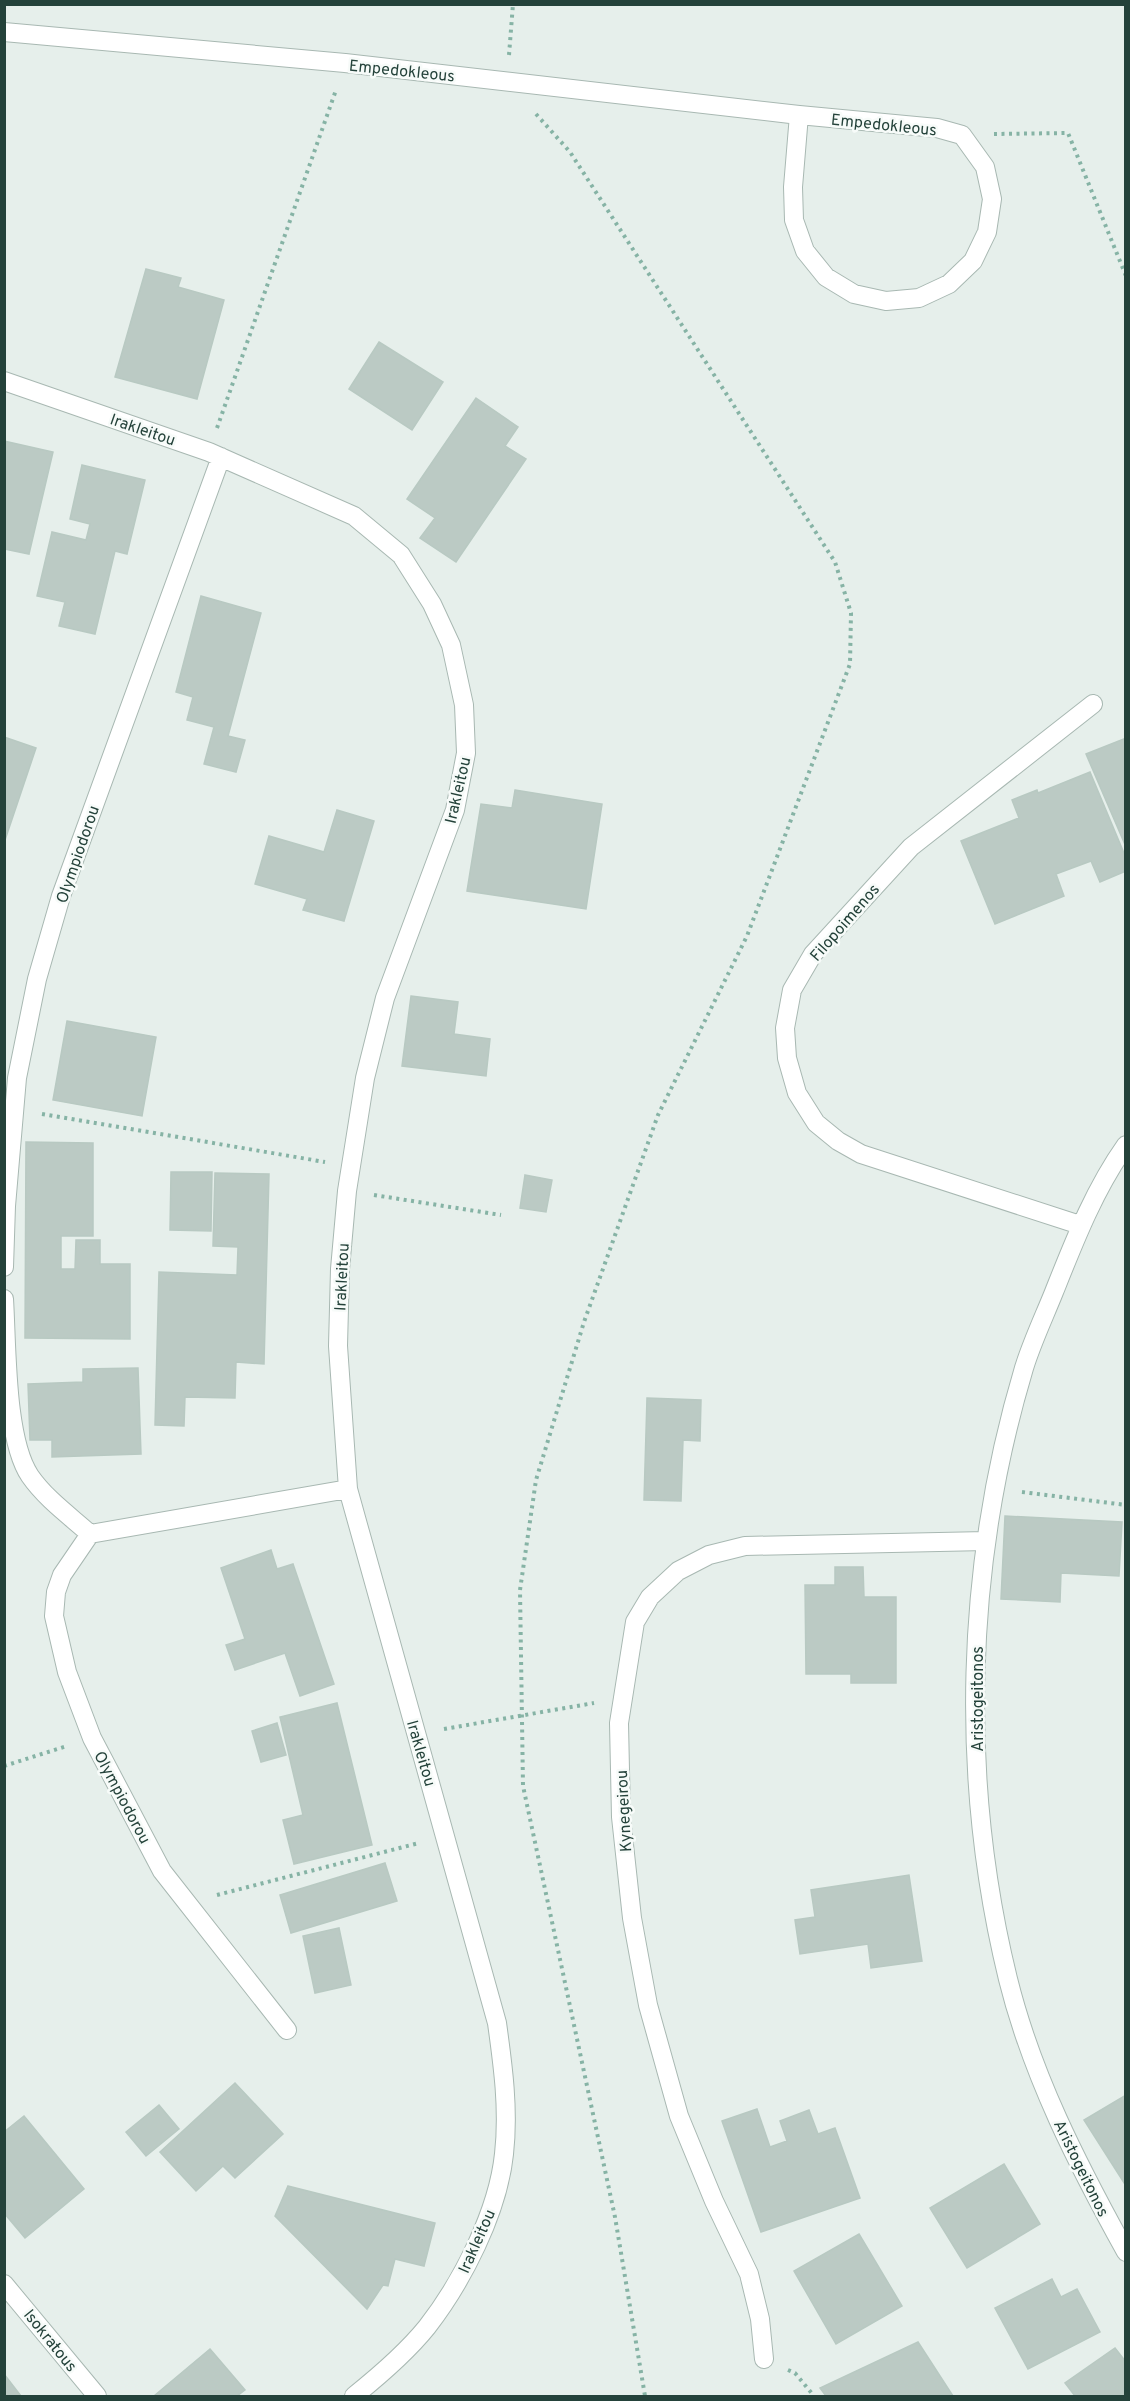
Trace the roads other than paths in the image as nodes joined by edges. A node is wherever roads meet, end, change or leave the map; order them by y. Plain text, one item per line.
1 (4, 32) edge
2 (799, 115) junction
3 (4, 381) edge
4 (215, 454) junction
5 (1093, 704) dead end
6 (1125, 1145) edge
7 (1080, 1225) junction
8 (4, 1267) edge
9 (4, 1299) edge
10 (348, 1489) junction
11 (90, 1534) junction
12 (986, 1541) junction
13 (287, 2030) dead end
14 (1125, 2252) edge
15 (4, 2284) edge
16 (764, 2358) road end
17 (97, 2397) edge
18 (354, 2397) edge

1 - 2 street, Empedokleous
2 - 2 street, Empedokleous
3 - 4 street, Irakleitou
4 - 8 street, Olympiodorou
4 - 10 street, Irakleitou
5 - 7 street, Filopoimenos
6 - 7 street, Aristogeitonos
7 - 12 street, Aristogeitonos
9 - 11 street
10 - 11 street
10 - 18 street, Irakleitou
11 - 13 street, Olympiodorou
12 - 14 street, Aristogeitonos
12 - 16 street, Kynegeirou
15 - 17 street, Isokratous

